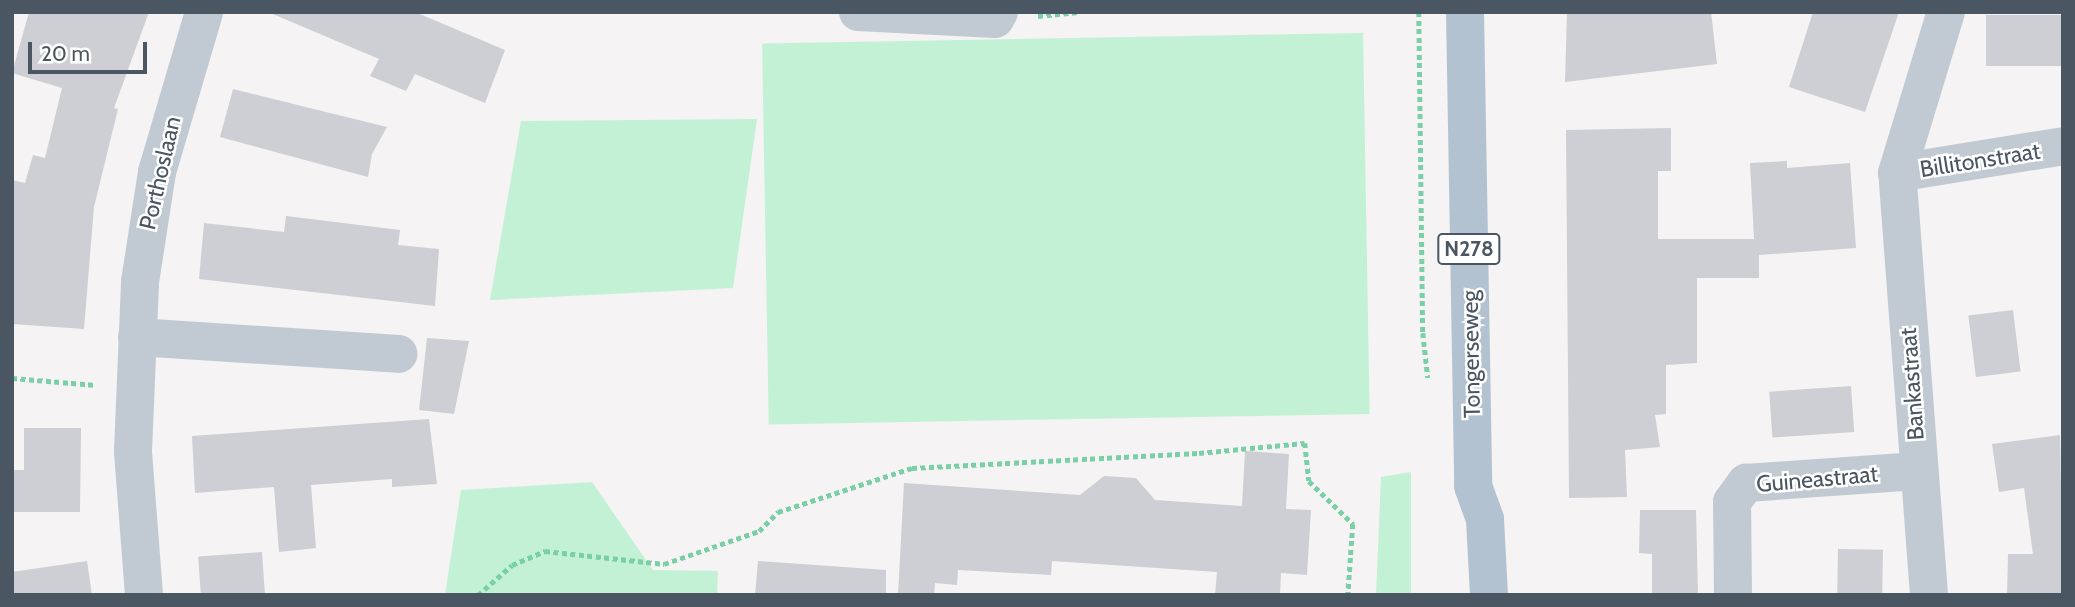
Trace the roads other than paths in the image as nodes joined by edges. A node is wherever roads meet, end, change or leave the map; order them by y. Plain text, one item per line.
1 (204, 12) edge
2 (858, 12) edge
3 (1465, 12) edge
4 (1945, 12) edge
5 (997, 16) edge
6 (2063, 146) edge
7 (1897, 173) junction
8 (136, 337) junction
9 (398, 354) dead end
10 (1918, 471) junction
11 (1474, 486) junction
12 (144, 595) edge
13 (1463, 595) edge
14 (1489, 595) edge
15 (1733, 595) edge
16 (1929, 595) edge

1 - 8 street, Porthoslaan
2 - 5 street
3 - 11 main road, Tongerseweg / N278
4 - 7 street
6 - 7 street, Billitonstraat
7 - 10 street, Bankastraat
8 - 9 street
8 - 12 street, Porthoslaan
10 - 15 street, Guineastraat
10 - 16 street, Bankastraat
11 - 13 main road, Tongerseweg / N278
11 - 14 main road, Tongerseweg / N278

